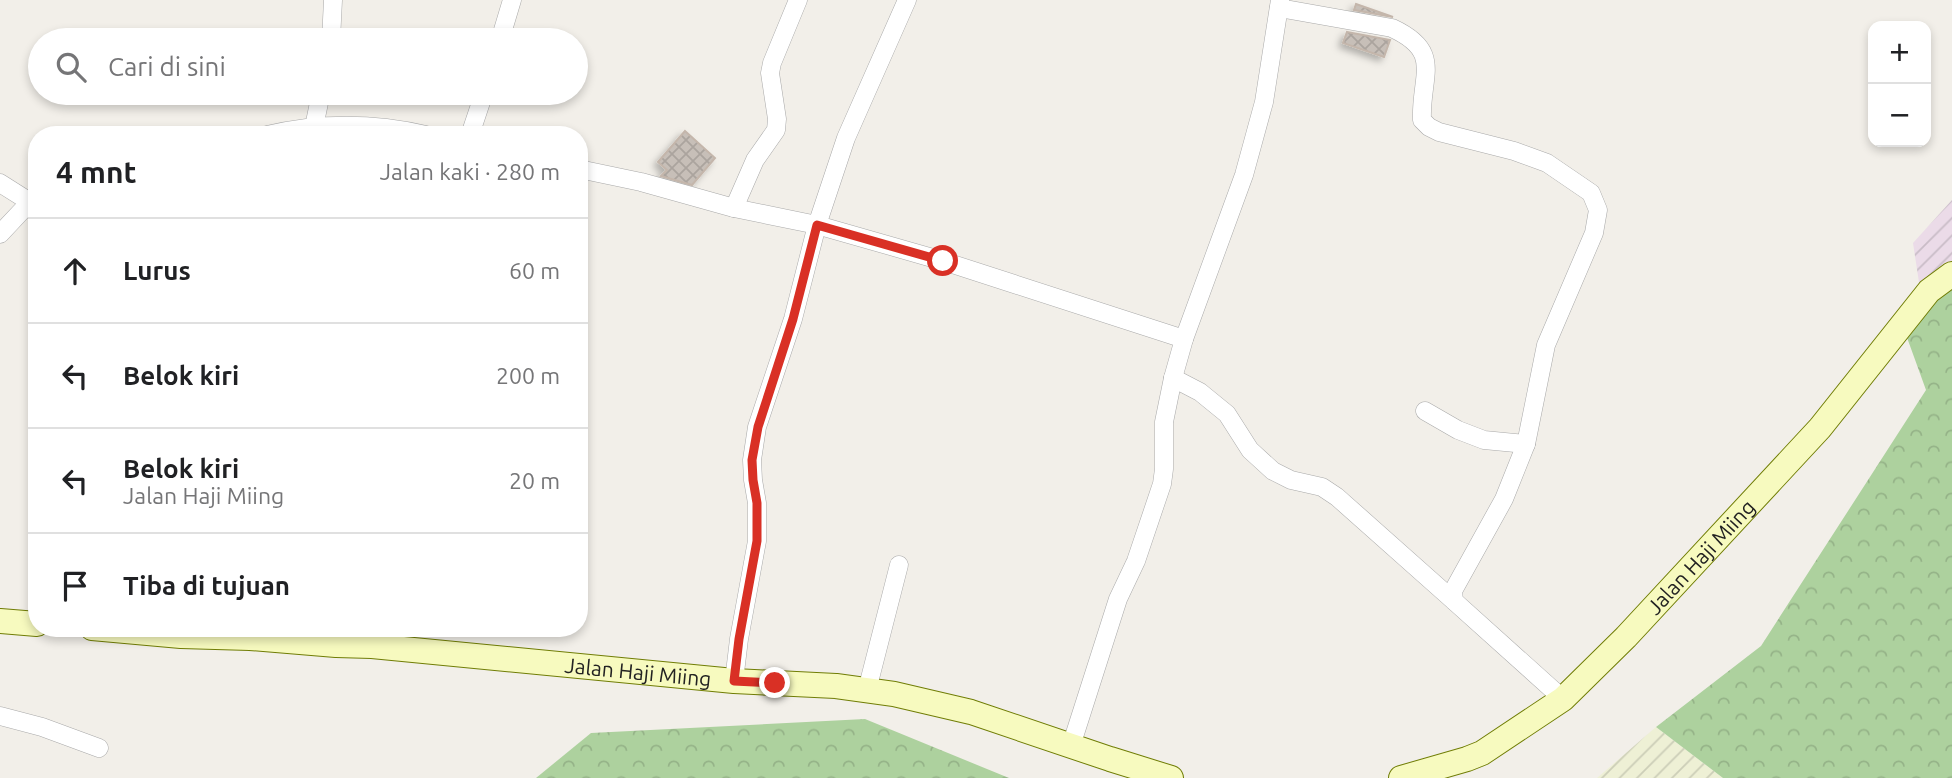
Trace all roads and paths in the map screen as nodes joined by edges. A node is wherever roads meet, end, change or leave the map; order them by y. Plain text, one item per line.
1 (333, 0) edge
2 (512, 0) edge
3 (798, 0) edge
4 (906, 0) edge
5 (1279, 4) edge
6 (332, 28) edge
7 (504, 28) edge
8 (319, 105) edge
9 (480, 105) edge
10 (314, 126) edge
11 (473, 126) edge
12 (588, 171) edge
13 (0, 183) edge
14 (28, 197) edge
15 (28, 206) edge
16 (734, 208) junction
17 (817, 225) junction
18 (0, 234) edge
19 (1952, 274) edge
20 (1184, 339) junction
21 (1173, 378) junction
22 (1425, 411) dead end
23 (1526, 444) junction
24 (899, 565) dead end
25 (1454, 601) junction
26 (0, 621) edge
27 (28, 623) edge
28 (216, 637) edge
29 (337, 637) edge
30 (734, 681) junction
31 (867, 690) junction
32 (1563, 699) junction
33 (0, 716) edge
34 (1071, 746) junction
35 (99, 748) dead end
36 (1171, 778) edge
37 (1401, 778) edge

1 - 6 street
2 - 7 street
3 - 16 street
4 - 17 street
5 - 20 street
5 - 23 street
8 - 10 street
9 - 11 street
12 - 16 street
13 - 14 street
15 - 18 street
16 - 17 street
17 - 20 street
17 - 30 street
19 - 32 main road, Jalan Haji Miing
20 - 21 street
21 - 25 street
21 - 34 street
22 - 23 street
23 - 25 street
24 - 31 street
25 - 32 street
26 - 27 main road
28 - 29 main road, Jalan Haji Miing
29 - 30 main road, Jalan Haji Miing
30 - 31 main road, Jalan Haji Miing
31 - 34 main road, Jalan Haji Miing
32 - 37 main road, Jalan Haji Miing
33 - 35 street
34 - 36 main road, Jalan Haji Miing

